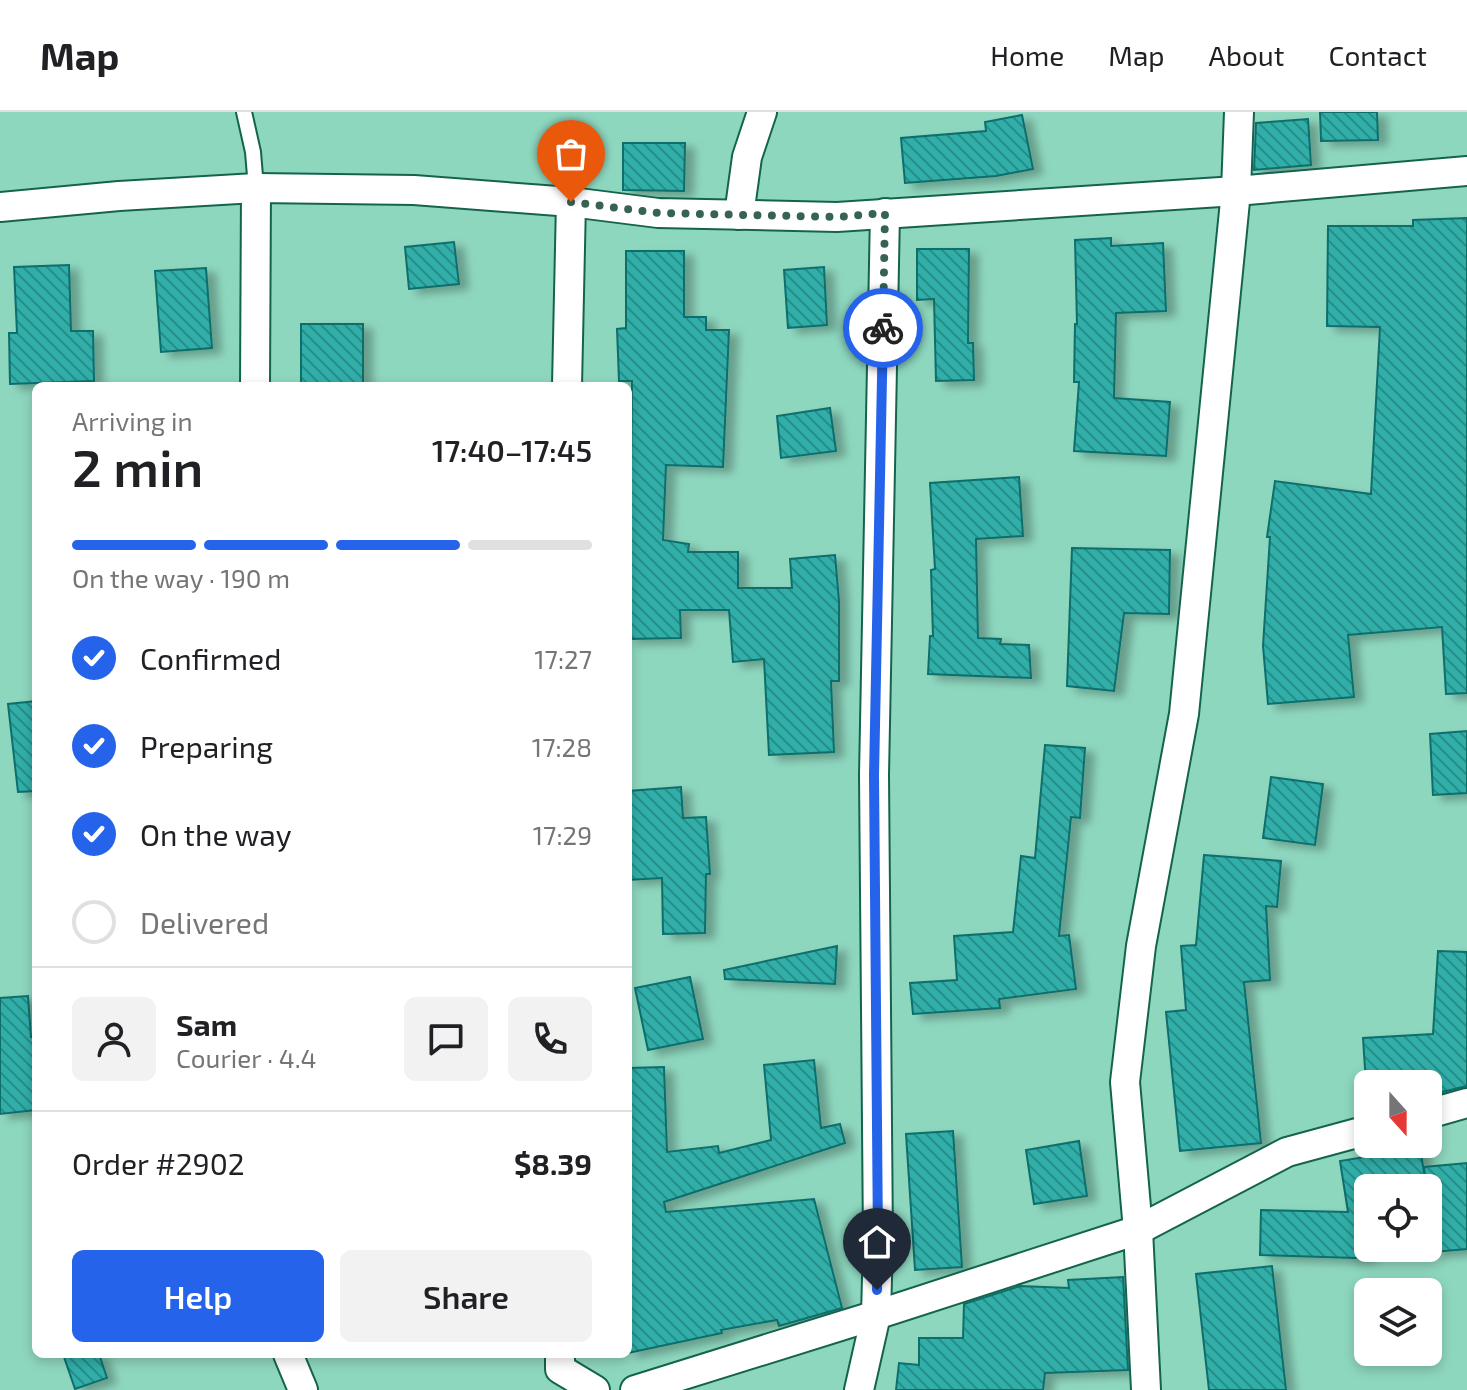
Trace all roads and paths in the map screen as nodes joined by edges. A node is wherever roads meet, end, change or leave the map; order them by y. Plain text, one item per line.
1 (244, 112) edge
2 (762, 112) edge
3 (1239, 112) edge
4 (1467, 171) edge
5 (256, 188) junction
6 (1236, 191) junction
7 (571, 202) junction
8 (0, 207) edge
9 (885, 213) junction
10 (739, 215) junction
11 (255, 382) edge
12 (567, 382) edge
13 (1467, 1103) edge
14 (1442, 1110) edge
15 (1354, 1134) edge
16 (1138, 1230) junction
17 (876, 1315) junction
18 (290, 1358) edge
19 (559, 1371) edge
20 (303, 1390) edge
21 (595, 1390) edge
22 (635, 1390) edge
23 (859, 1390) edge
24 (1146, 1390) edge

1 - 5 lane
2 - 10 street
3 - 6 street
4 - 6 street
5 - 7 street
5 - 8 street
5 - 11 street
6 - 9 street
6 - 16 street
7 - 10 street
7 - 12 street
9 - 10 street
9 - 17 street
13 - 14 street
15 - 16 street
16 - 17 street
16 - 24 street
17 - 22 street
17 - 23 street
18 - 20 street
19 - 21 street

